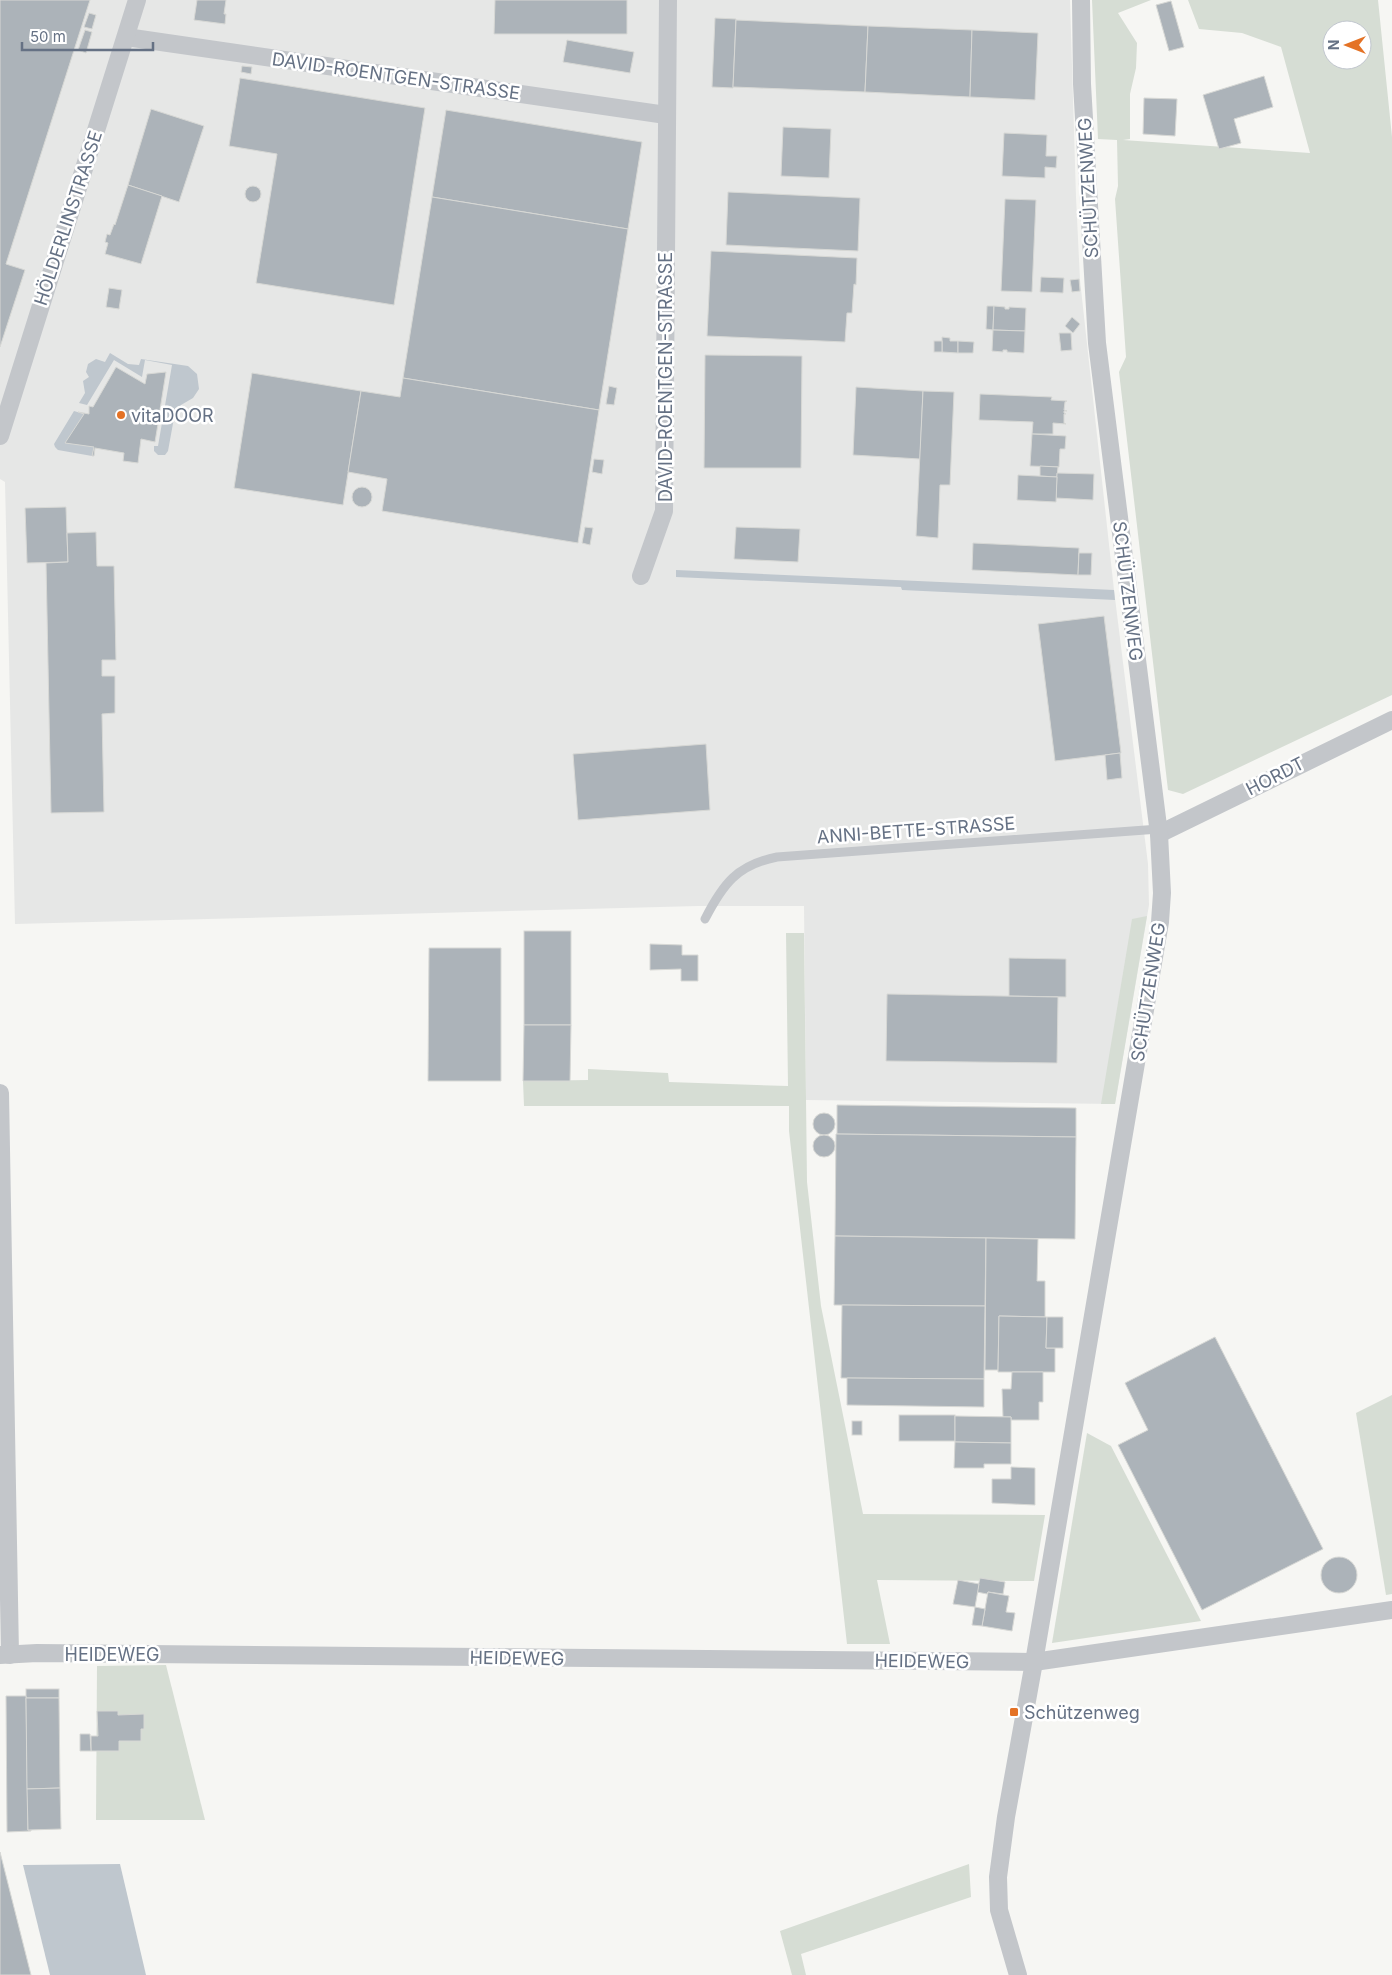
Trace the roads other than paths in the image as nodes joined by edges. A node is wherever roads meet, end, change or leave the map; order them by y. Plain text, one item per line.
1 (137, 0) edge
2 (668, 0) edge
3 (1081, 0) edge
4 (126, 37) junction
5 (666, 115) junction
6 (0, 436) edge
7 (641, 576) dead end
8 (1392, 720) edge
9 (1159, 832) junction
10 (705, 919) dead end
11 (0, 1093) edge
12 (1392, 1610) edge
13 (5, 1655) edge
14 (1034, 1662) junction
15 (1018, 1975) edge

1 - 4 street, HÖLDERLINSTRASSE
2 - 5 street, DAVID-ROENTGEN-STRASSE
3 - 9 street, SCHÜTZENWEG
4 - 5 street, DAVID-ROENTGEN-STRASSE
4 - 6 street, HÖLDERLINSTRASSE
5 - 7 street, DAVID-ROENTGEN-STRASSE
8 - 9 street, HORDT
9 - 10 lane, ANNI-BETTE-STRASSE
9 - 14 street, SCHÜTZENWEG
11 - 13 street
12 - 14 street, HEIDEWEG
13 - 14 street, HEIDEWEG
14 - 15 street, SCHÜTZENWEG

